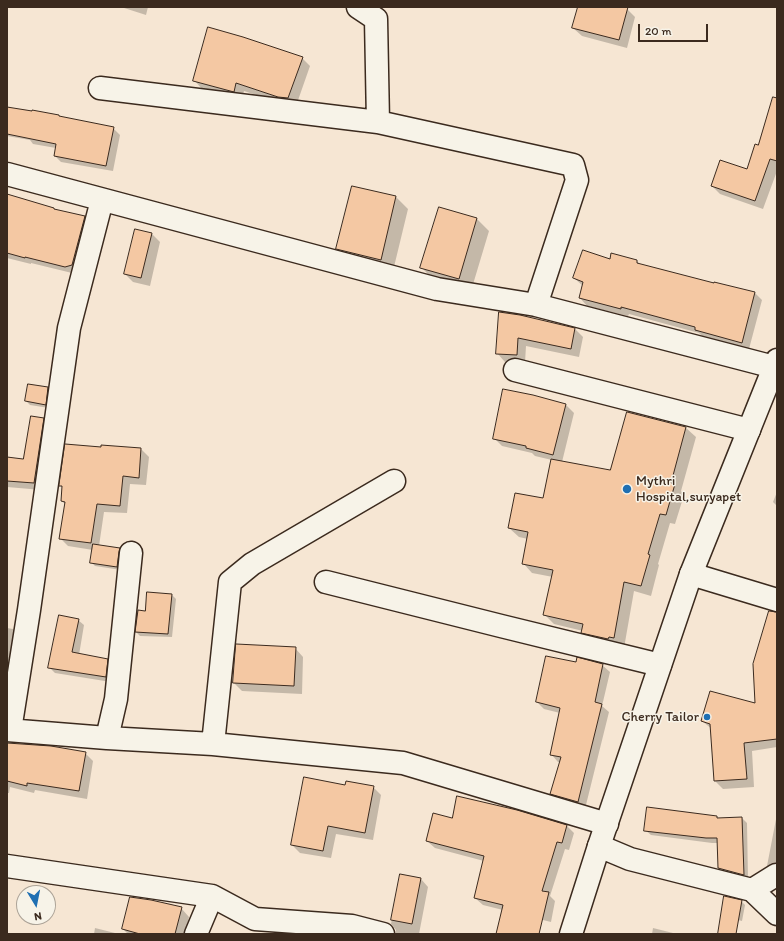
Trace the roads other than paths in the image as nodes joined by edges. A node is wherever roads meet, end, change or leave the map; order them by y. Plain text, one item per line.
1 (358, 7) edge
2 (100, 88) dead end
3 (378, 122) junction
4 (7, 174) edge
5 (102, 200) junction
6 (536, 305) junction
7 (776, 363) edge
8 (515, 370) dead end
9 (749, 430) junction
10 (394, 481) dead end
11 (131, 553) dead end
12 (691, 574) junction
13 (326, 582) dead end
14 (777, 600) edge
15 (660, 665) junction
16 (8, 730) edge
17 (107, 738) junction
18 (213, 744) junction
19 (607, 824) junction
20 (599, 846) junction
21 (7, 866) edge
22 (777, 876) edge
23 (752, 890) junction
24 (212, 896) junction
25 (777, 914) edge
26 (196, 934) edge
27 (383, 934) edge
28 (572, 934) edge

1 - 3 street
2 - 3 street
3 - 6 street
4 - 5 street
5 - 6 street
5 - 16 street
6 - 7 street
7 - 9 street
8 - 9 street
9 - 12 street
10 - 18 street
11 - 17 street
12 - 14 street
12 - 15 street
13 - 15 street
15 - 19 street
16 - 17 street
17 - 18 street
18 - 19 street
19 - 20 street
20 - 23 street
20 - 28 street
21 - 24 street
22 - 23 street
23 - 25 street
24 - 26 street
24 - 27 street

